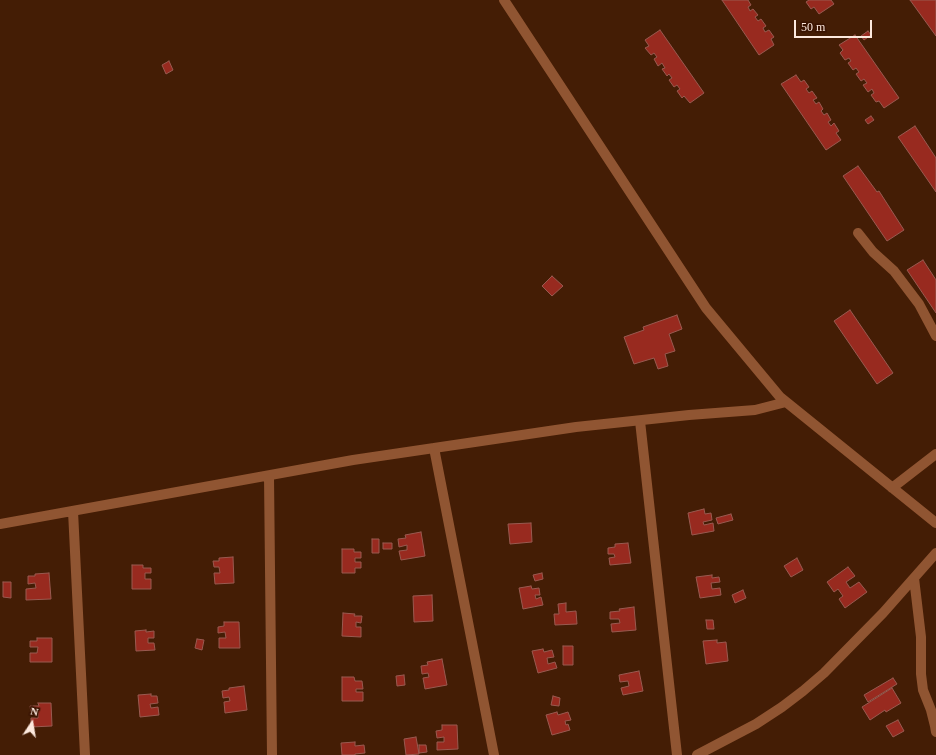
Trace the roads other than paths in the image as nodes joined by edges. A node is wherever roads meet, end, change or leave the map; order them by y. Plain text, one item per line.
1 (504, 0) edge
2 (858, 233) dead end
3 (936, 336) edge
4 (786, 402) junction
5 (640, 421) junction
6 (434, 448) junction
7 (936, 454) edge
8 (269, 476) junction
9 (892, 488) junction
10 (73, 511) junction
11 (936, 522) edge
12 (0, 524) edge
13 (936, 553) edge
14 (914, 578) junction
15 (936, 732) edge
16 (701, 754) edge
17 (85, 755) edge
18 (272, 755) edge
19 (494, 755) edge
20 (677, 755) edge

1 - 4 street
2 - 3 street
4 - 5 street
4 - 9 street
5 - 6 street
5 - 20 street
6 - 8 street
6 - 19 street
7 - 9 street
8 - 10 street
8 - 18 street
9 - 11 street
10 - 12 street
10 - 17 street
13 - 14 street
14 - 15 street
14 - 16 street

